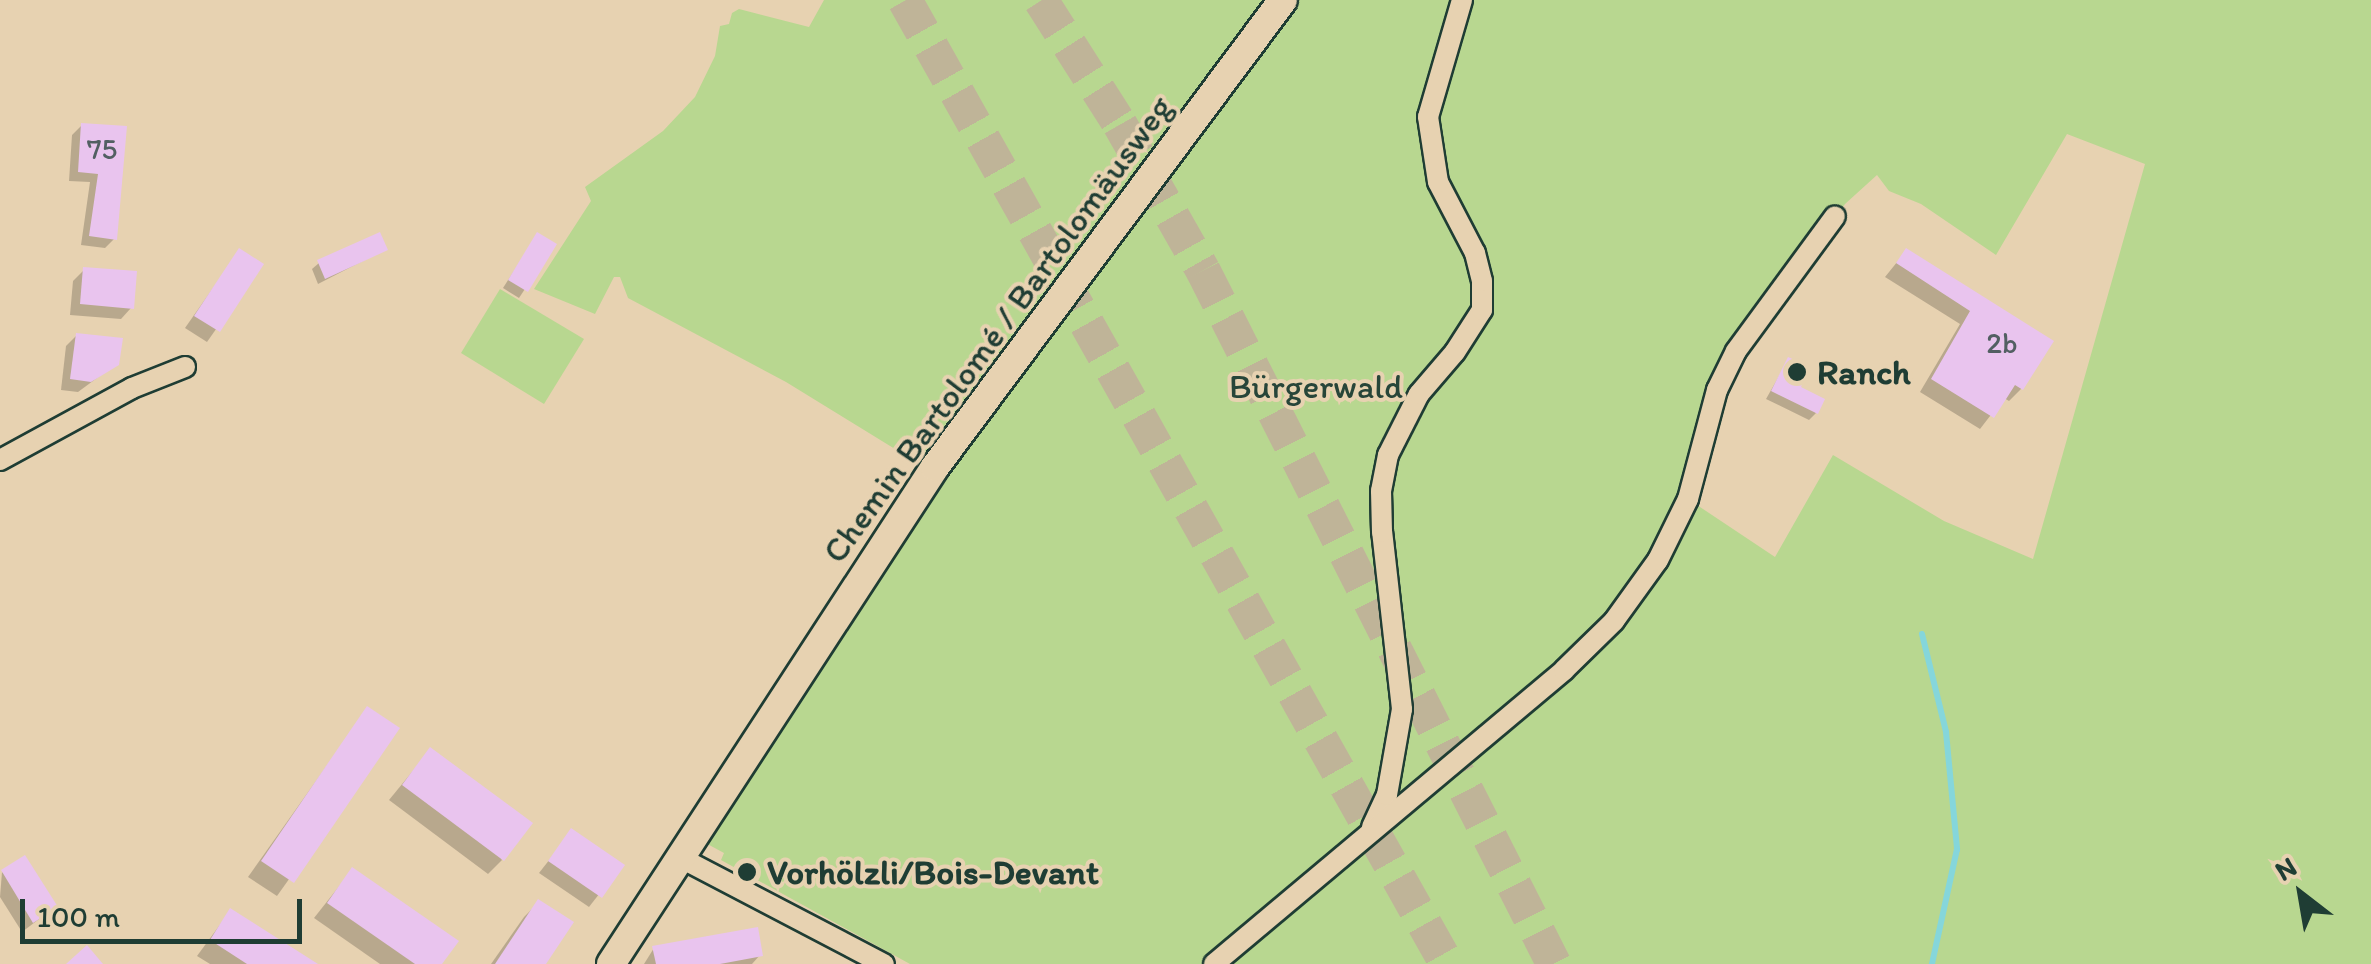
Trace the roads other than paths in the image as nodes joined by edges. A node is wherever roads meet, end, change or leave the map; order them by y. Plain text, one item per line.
1 (1283, 0) edge
2 (1462, 0) edge
3 (1835, 216) dead end
4 (185, 368) dead end
5 (0, 460) edge
6 (1368, 834) junction
7 (679, 858) junction
8 (611, 964) edge
9 (884, 964) edge
10 (1214, 964) edge

1 - 7 street, Chemin Bartolomé / Bartolomäusweg
2 - 6 street
3 - 6 street
4 - 5 street
6 - 10 street
7 - 8 street, Chemin Bartolomé / Bartolomäusweg
7 - 9 street

